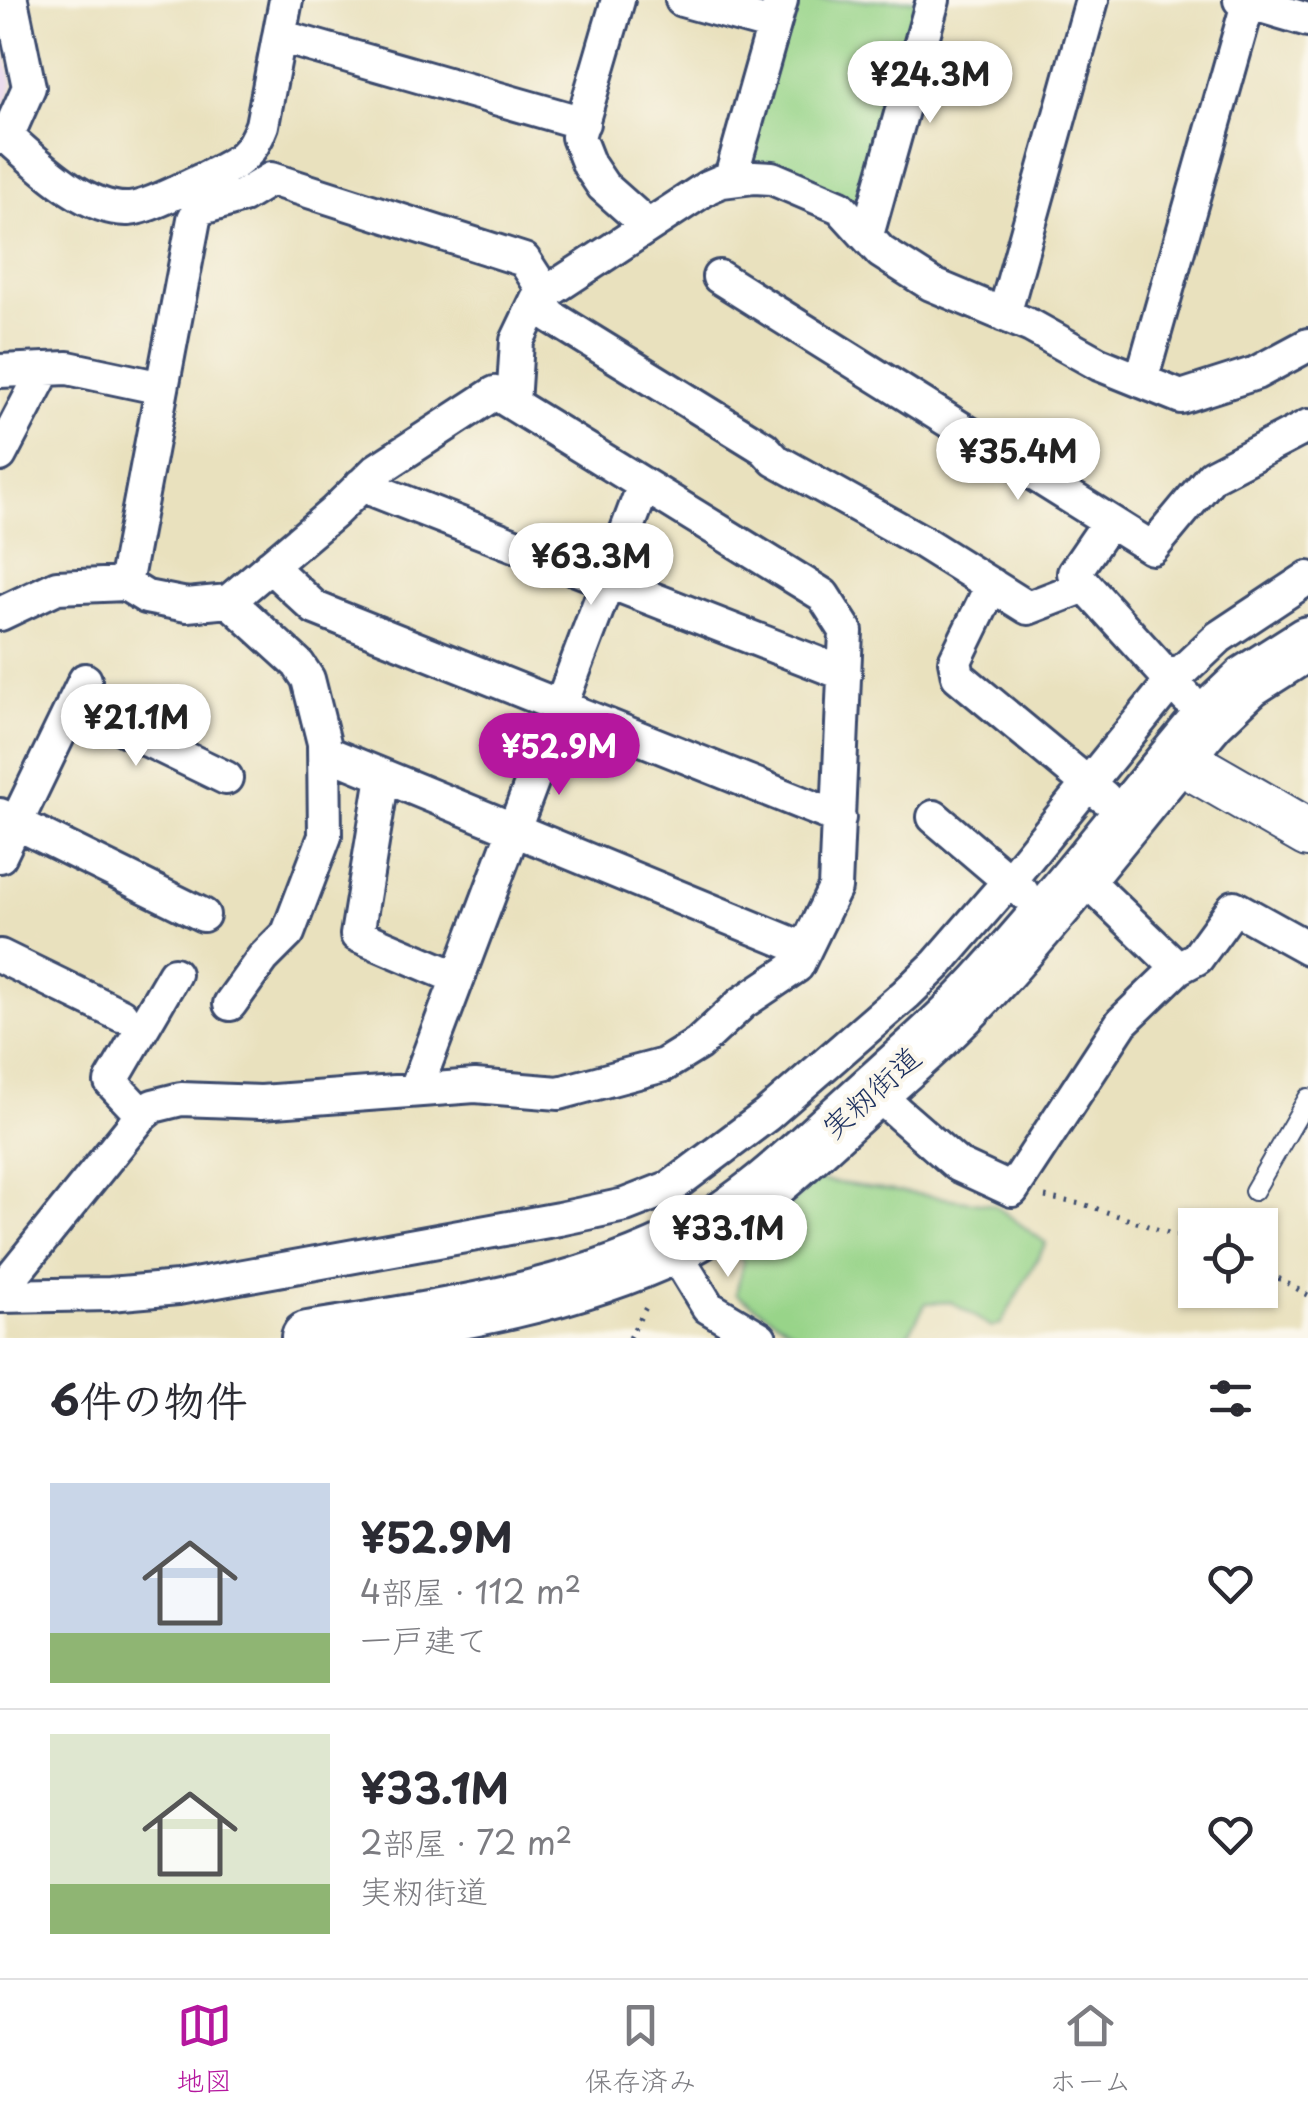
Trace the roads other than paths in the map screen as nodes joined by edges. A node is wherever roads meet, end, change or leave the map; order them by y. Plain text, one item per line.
1 (11, 0) edge
2 (286, 0) edge
3 (618, 0) edge
4 (682, 0) edge
5 (933, 0) edge
6 (1092, 0) edge
7 (1246, 1) edge
8 (777, 13) edge
9 (1308, 20) edge
10 (279, 36) junction
11 (583, 123) junction
12 (2, 136) edge
13 (249, 174) junction
14 (730, 180) junction
15 (648, 226) junction
16 (867, 235) junction
17 (719, 277) dead end
18 (542, 296) junction
19 (1004, 316) junction
20 (1308, 345) edge
21 (45, 370) junction
22 (0, 372) edge
23 (1141, 381) junction
24 (162, 388) junction
25 (513, 404) junction
26 (1308, 426) edge
27 (0, 455) edge
28 (360, 485) junction
29 (644, 485) junction
30 (1110, 522) junction
31 (270, 566) junction
32 (1308, 578) edge
33 (608, 581) junction
34 (125, 584) junction
35 (992, 585) junction
36 (1085, 586) junction
37 (229, 601) junction
38 (0, 614) edge
39 (1308, 643) edge
40 (845, 674) junction
41 (1171, 682) junction
42 (561, 706) junction
43 (1208, 718) junction
44 (324, 752) junction
45 (1176, 758) junction
46 (383, 776) junction
47 (226, 778) dead end
48 (1108, 800) junction
49 (839, 818) junction
50 (934, 818) dead end
51 (8, 819) edge
52 (514, 830) junction
53 (1308, 833) edge
54 (0, 856) edge
55 (1045, 889) junction
56 (203, 914) dead end
57 (1308, 948) edge
58 (805, 949) junction
59 (0, 956) edge
60 (1178, 968) junction
61 (174, 974) dead end
62 (458, 978) junction
63 (230, 1004) dead end
64 (121, 1015) dead end
65 (416, 1089) junction
66 (873, 1091) junction
67 (1308, 1098) edge
68 (142, 1116) junction
69 (1254, 1191) dead end
70 (672, 1248) junction
71 (0, 1294) edge
72 (308, 1338) edge
73 (760, 1338) edge

1 - 12 street
2 - 10 street
3 - 11 street
4 - 8 street
5 - 16 street
6 - 19 street
7 - 9 street
7 - 23 street
8 - 14 street
10 - 11 street
10 - 13 street
11 - 15 street
12 - 13 street
13 - 18 street
13 - 24 street
14 - 15 street
14 - 16 street
15 - 18 street
16 - 19 street
17 - 30 street
18 - 25 street
18 - 35 street
19 - 23 street
20 - 23 street
21 - 22 street
21 - 24 street
21 - 27 street
24 - 34 street
25 - 28 street
25 - 29 street
26 - 30 street
28 - 31 street
28 - 33 street
29 - 33 street
29 - 40 street
30 - 36 street
31 - 37 street
31 - 42 street
32 - 41 street
33 - 40 street
33 - 42 street
34 - 37 street
34 - 38 street
35 - 36 street
35 - 48 street
36 - 41 street
37 - 44 street
39 - 43 main road, 実籾街道
40 - 49 street
41 - 43 street
41 - 48 street
42 - 49 street
42 - 52 street
43 - 45 main road, 実籾街道
44 - 46 street
44 - 63 street
45 - 48 main road, 実籾街道
45 - 53 street
46 - 52 street
46 - 62 street
47 - 51 street
48 - 55 main road, 実籾街道
48 - 55 street
49 - 58 street
50 - 55 street
51 - 54 street
51 - 56 street
52 - 58 street
52 - 62 street
55 - 60 street
55 - 66 main road, 実籾街道
55 - 71 street
57 - 60 street
58 - 65 street
59 - 64 street
60 - 66 street
61 - 68 street
62 - 65 street
65 - 68 street
66 - 70 main road, 実籾街道
67 - 69 lane
68 - 71 street
70 - 72 main road, 実籾街道
70 - 73 street

